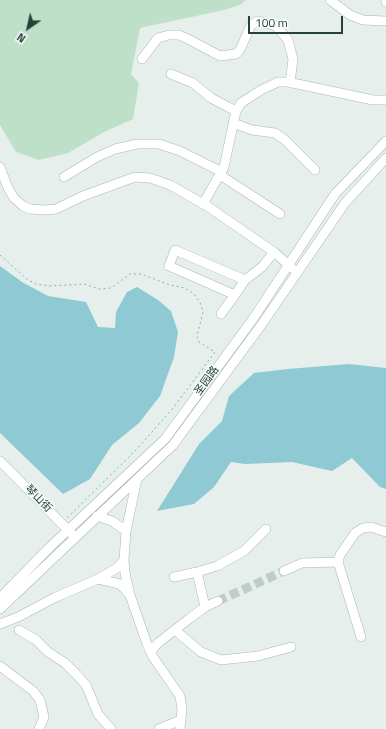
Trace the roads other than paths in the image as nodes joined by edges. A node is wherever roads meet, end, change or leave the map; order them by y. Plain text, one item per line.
1 (330, 0) edge
2 (386, 21) edge
3 (142, 58) dead end
4 (171, 74) dead end
5 (290, 83) junction
6 (386, 100) edge
7 (236, 111) junction
8 (233, 123) junction
9 (386, 141) edge
10 (386, 158) edge
11 (0, 167) edge
12 (315, 170) dead end
13 (221, 173) junction
14 (64, 177) dead end
15 (203, 204) junction
16 (280, 214) dead end
17 (274, 252) junction
18 (288, 265) junction
19 (297, 272) junction
20 (245, 280) junction
21 (235, 295) junction
22 (221, 314) dead end
23 (0, 461) edge
24 (137, 479) junction
25 (97, 516) junction
26 (65, 527) junction
27 (266, 529) dead end
28 (126, 531) junction
29 (386, 532) edge
30 (76, 537) junction
31 (124, 560) junction
32 (338, 562) junction
33 (284, 571) tunnel mouth
34 (197, 572) junction
35 (174, 577) dead end
36 (98, 579) junction
37 (130, 595) junction
38 (0, 598) edge
39 (218, 601) tunnel mouth
40 (205, 607) junction
41 (0, 609) edge
42 (0, 624) edge
43 (19, 630) dead end
44 (175, 630) junction
45 (361, 637) dead end
46 (291, 647) dead end
47 (151, 651) junction
48 (0, 666) edge
49 (181, 725) edge
50 (39, 729) edge
51 (111, 729) edge
52 (159, 729) edge

1 - 2 street
3 - 5 street
4 - 7 street
5 - 6 street
5 - 7 street
7 - 8 street
8 - 12 street
8 - 13 street
9 - 18 street, 圣园路
10 - 19 street, 圣园路
11 - 15 street
13 - 14 street
13 - 15 street
13 - 16 street
15 - 17 street
17 - 18 street
17 - 20 street
18 - 19 street
18 - 26 street, 圣园路
19 - 24 street, 圣园路
20 - 21 street
20 - 21 street
21 - 22 street
23 - 26 street, 琴山街
24 - 25 street, 圣园路
24 - 28 street
25 - 28 street
25 - 30 street, 圣园路
26 - 30 street, 琴山街
26 - 38 street, 圣园路
27 - 34 street
28 - 31 street
29 - 32 street
30 - 41 street, 圣园路
31 - 36 street
31 - 37 street
32 - 33 street
32 - 45 street
34 - 35 street
34 - 40 street
36 - 37 street
36 - 42 street
37 - 47 street
39 - 40 street
40 - 44 street
43 - 51 street
44 - 46 street
44 - 47 street
47 - 49 street
48 - 50 street
49 - 52 street

